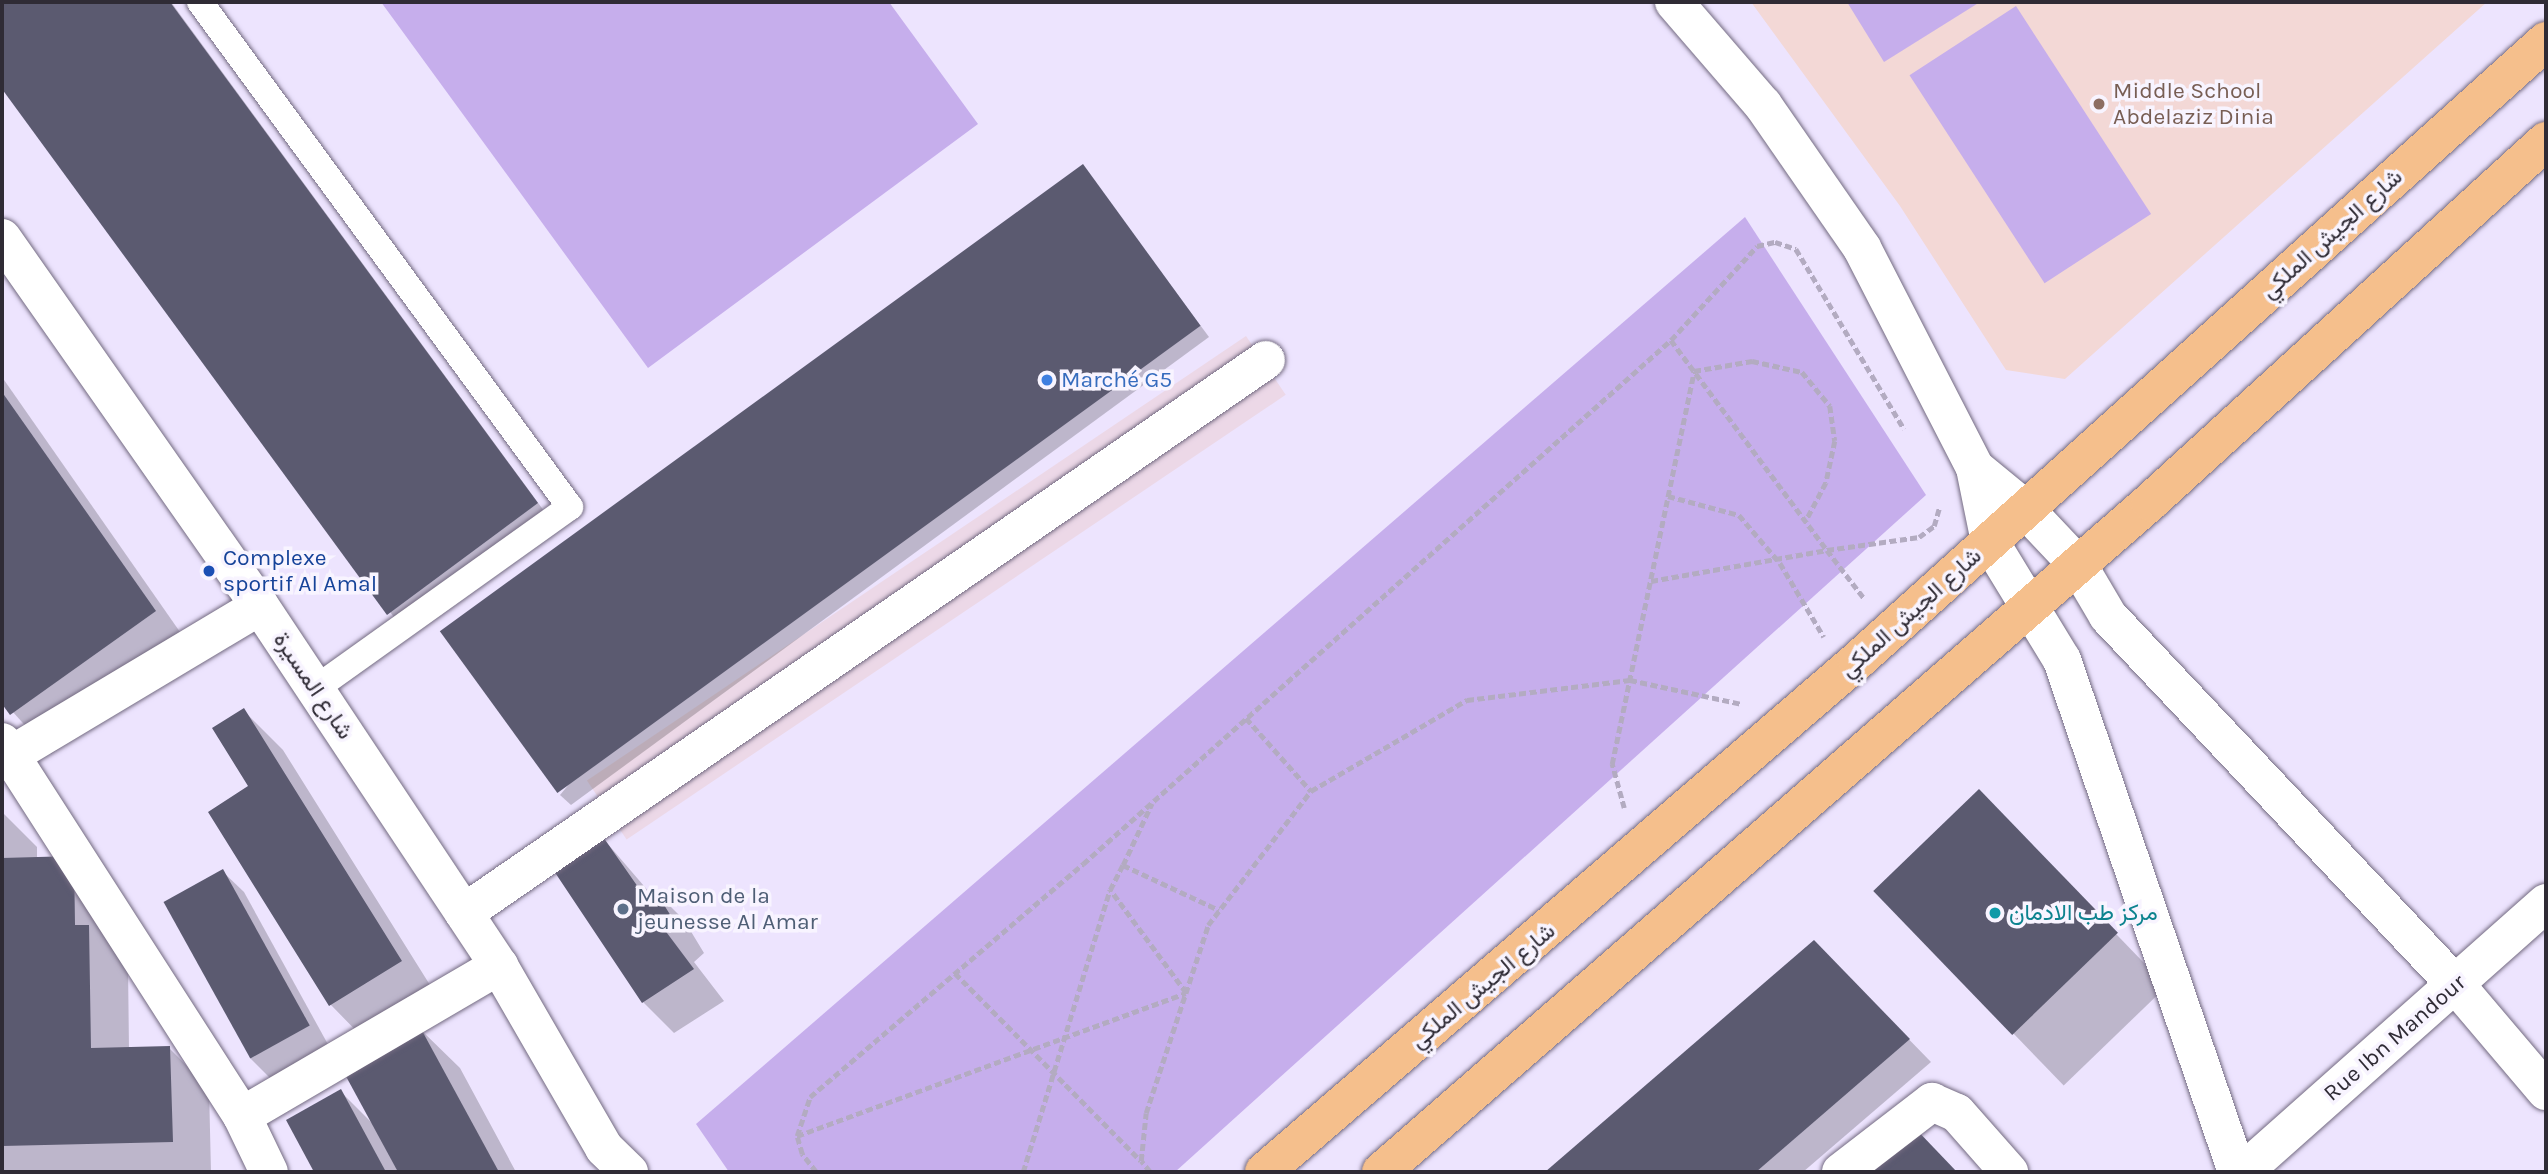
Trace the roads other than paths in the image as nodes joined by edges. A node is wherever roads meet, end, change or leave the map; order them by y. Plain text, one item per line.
1 (200, 2) edge
2 (1674, 2) edge
3 (2546, 41) edge
4 (2546, 141) edge
5 (2, 238) edge
6 (1266, 360) dead end
7 (1975, 468) junction
8 (2025, 509) junction
9 (1990, 542) junction
10 (2078, 565) junction
11 (2031, 604) junction
12 (260, 606) junction
13 (315, 689) junction
14 (5, 751) edge
15 (2546, 903) edge
16 (464, 913) junction
17 (499, 966) junction
18 (2456, 985) junction
19 (2546, 1091) edge
20 (242, 1115) junction
21 (614, 1164) edge
22 (269, 1172) edge
23 (1264, 1172) edge
24 (1381, 1172) edge
25 (1841, 1172) edge
26 (2009, 1172) edge
27 (2237, 1172) edge
28 (2243, 1172) edge

1 - 13 lane
2 - 7 street
3 - 8 main road, شارع الجيش الملكي
4 - 10 main road
5 - 12 street, شارع المسيرة
6 - 16 street
7 - 8 street
7 - 9 street
8 - 9 main road, شارع الجيش الملكي
8 - 10 street
9 - 11 street
9 - 23 main road, شارع الجيش الملكي
10 - 11 main road
10 - 18 street
11 - 24 main road
11 - 27 street
12 - 13 street, شارع المسيرة
12 - 14 street
13 - 16 street, شارع المسيرة
14 - 20 street
15 - 18 street, Rue Ibn Mandour
16 - 17 street, شارع المسيرة
17 - 20 street
17 - 21 street, شارع المسيرة
18 - 19 street
18 - 28 street, Rue Ibn Mandour
20 - 22 street
25 - 26 street

